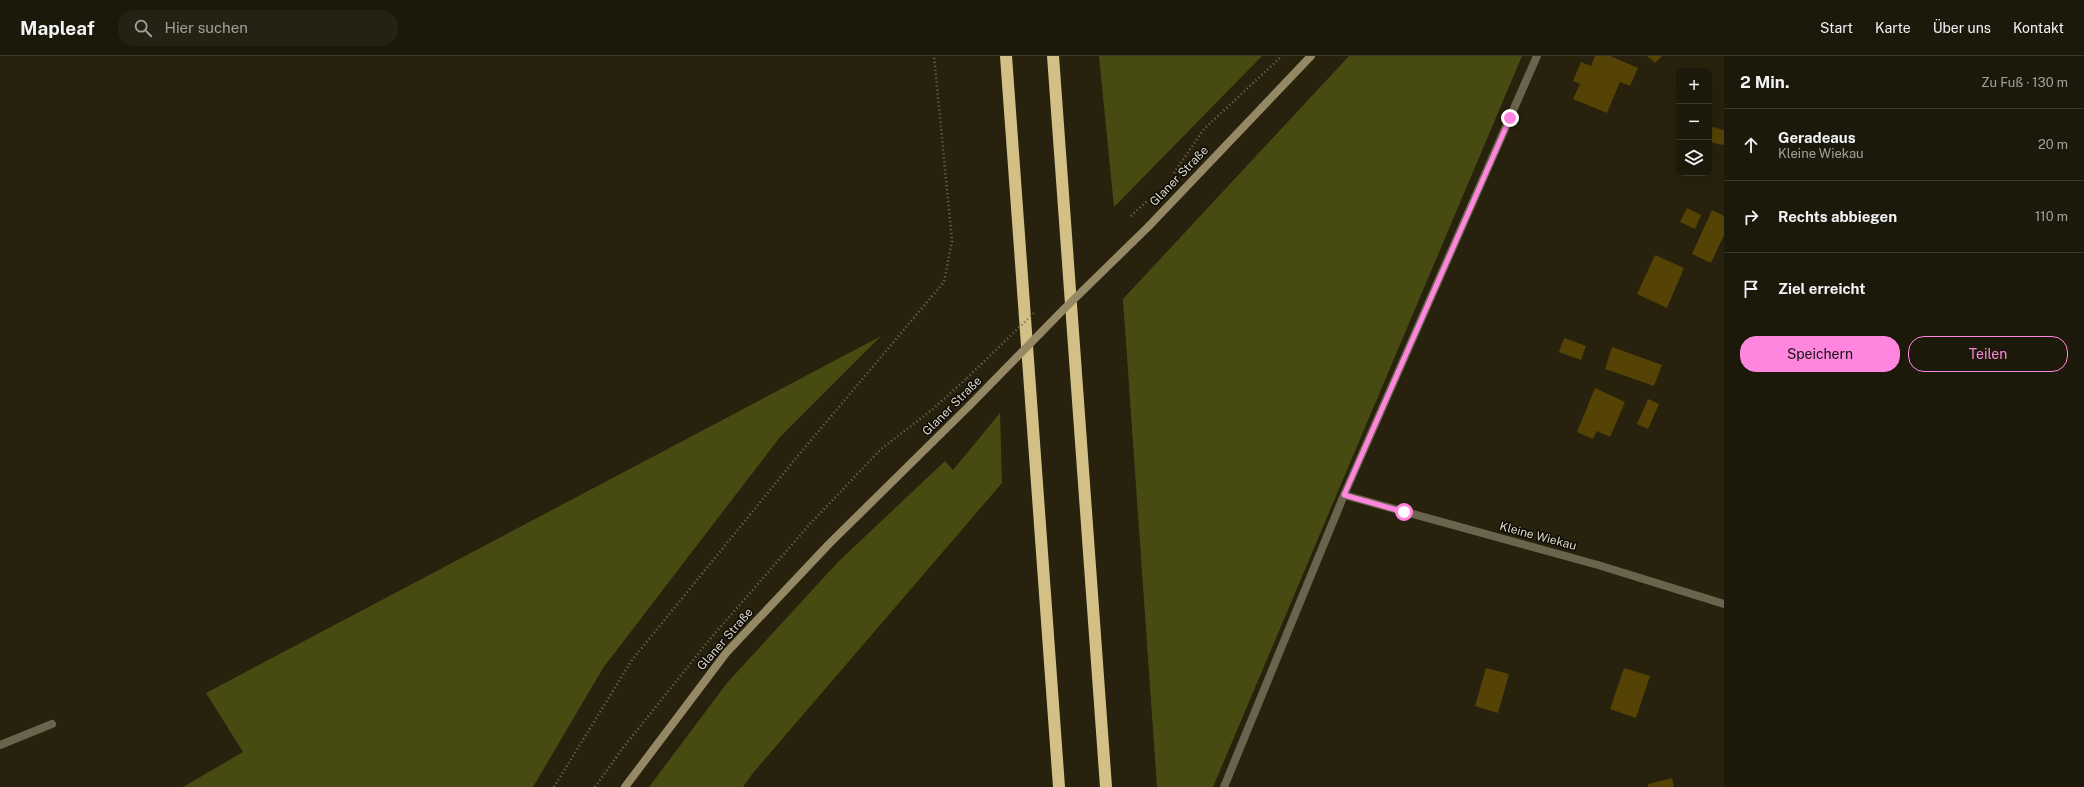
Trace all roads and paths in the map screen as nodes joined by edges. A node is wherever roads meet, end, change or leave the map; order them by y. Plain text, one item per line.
1 (934, 56) edge
2 (1006, 56) edge
3 (1053, 56) edge
4 (1282, 56) edge
5 (1311, 56) edge
6 (1537, 56) edge
7 (1168, 178) dead end
8 (1153, 195) dead end
9 (1147, 201) dead end
10 (967, 378) dead end
11 (1344, 495) junction
12 (1724, 604) edge
13 (52, 724) dead end
14 (0, 745) edge
15 (554, 787) edge
16 (595, 787) edge
17 (625, 787) edge
18 (1059, 787) edge
19 (1106, 787) edge
20 (1224, 787) edge

1 - 15 path
2 - 18 highway
3 - 19 highway
4 - 7 path
5 - 17 street, Glaner Straße, bridge
6 - 11 street
8 - 9 path
10 - 16 path
11 - 12 street, Kleine Wiekau
11 - 20 street
13 - 14 street

